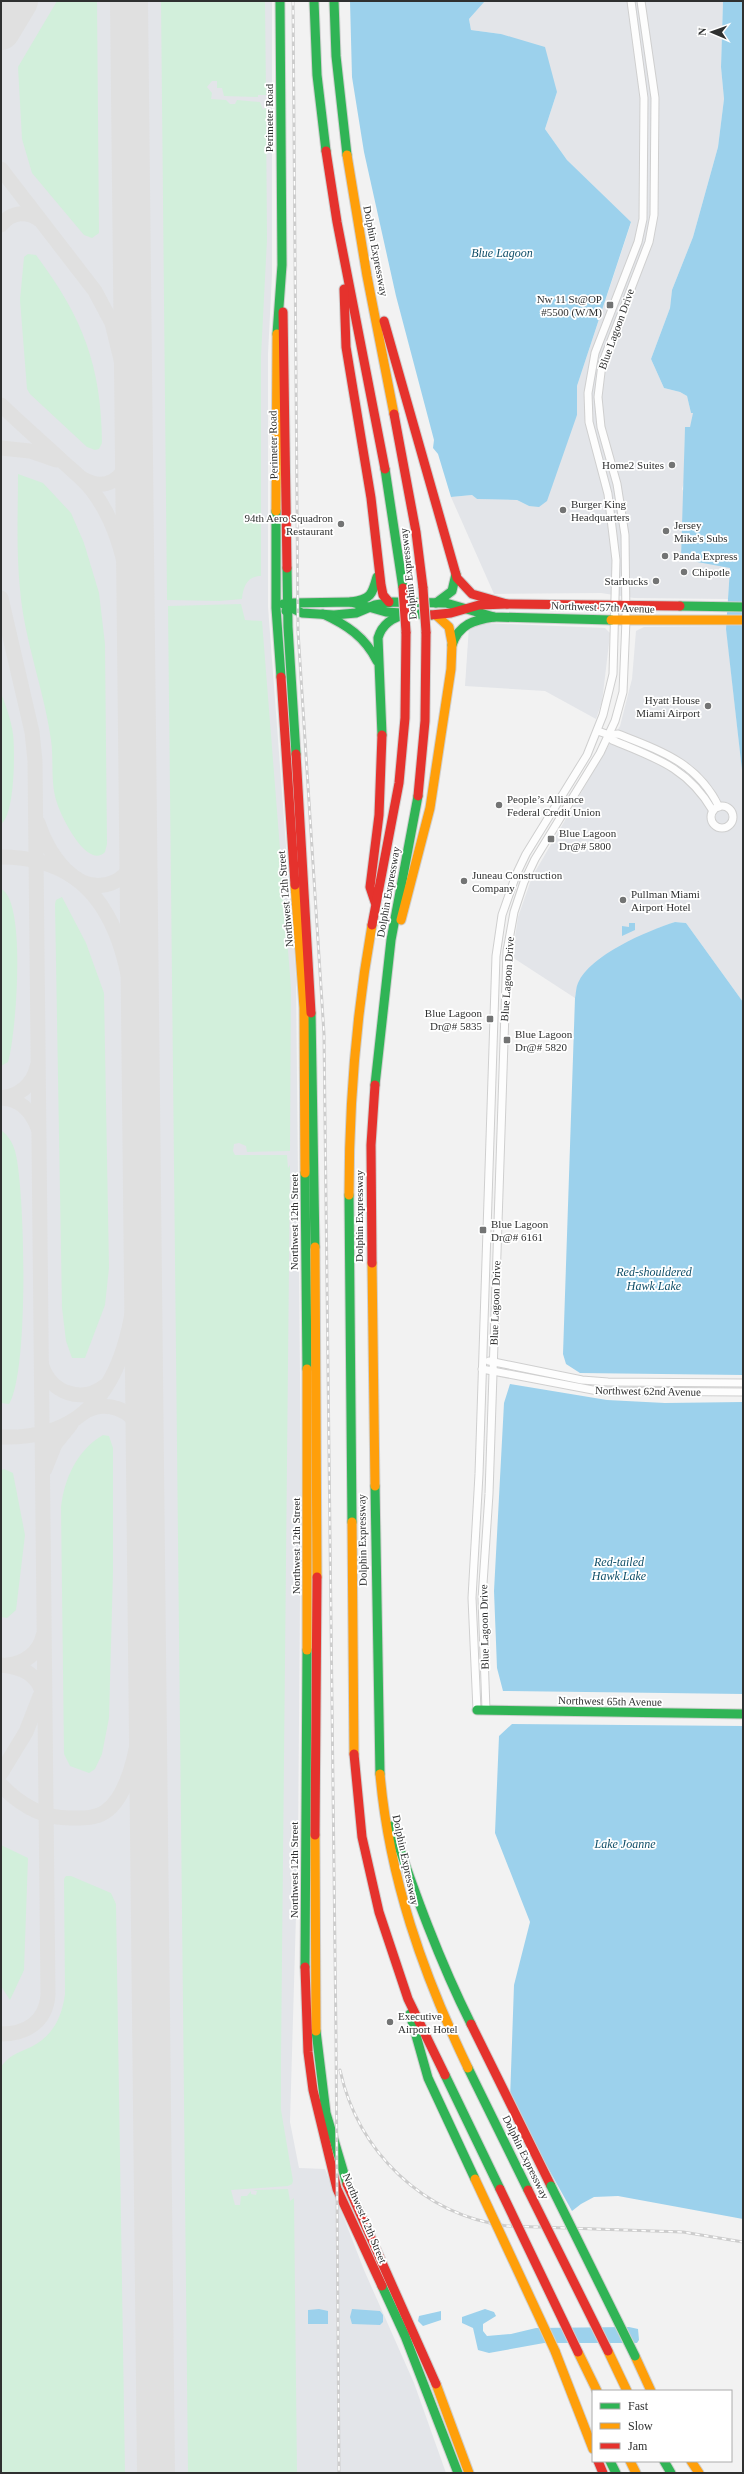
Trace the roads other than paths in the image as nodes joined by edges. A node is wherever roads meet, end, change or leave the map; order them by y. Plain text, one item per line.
1 (280, 1) edge
2 (314, 1) edge
3 (334, 1) edge
4 (631, 1) edge
5 (641, 1) edge
6 (644, 173) junction
7 (654, 173) junction
8 (342, 246) junction
9 (367, 266) junction
10 (281, 283) junction
11 (599, 342) junction
12 (609, 346) junction
13 (380, 568) junction
14 (456, 574) junction
15 (276, 592) junction
16 (351, 602) junction
17 (389, 602) junction
18 (436, 603) junction
19 (550, 603) junction
20 (507, 604) junction
21 (621, 605) junction
22 (287, 607) junction
23 (370, 607) junction
24 (743, 607) edge
25 (463, 609) junction
26 (302, 613) junction
27 (323, 614) junction
28 (406, 614) junction
29 (436, 615) junction
30 (494, 617) junction
31 (506, 617) junction
32 (616, 620) junction
33 (626, 620) junction
34 (743, 620) edge
35 (288, 627) junction
36 (451, 652) junction
37 (380, 670) junction
38 (280, 681) junction
39 (598, 731) junction
40 (609, 735) junction
41 (716, 809) dead end
42 (526, 854) junction
43 (535, 858) junction
44 (376, 905) junction
45 (389, 958) junction
46 (492, 1060) junction
47 (503, 1065) junction
48 (483, 1360) junction
49 (494, 1361) junction
50 (482, 1369) junction
51 (493, 1370) junction
52 (743, 1383) edge
53 (743, 1392) edge
54 (481, 1710) junction
55 (743, 1714) edge
56 (381, 1790) junction
57 (408, 1998) junction
58 (555, 2351) junction
59 (597, 2390) edge
60 (627, 2390) edge
61 (651, 2390) edge
62 (592, 2424) edge
63 (592, 2446) edge
64 (598, 2462) edge
65 (610, 2462) edge
66 (630, 2462) edge
67 (660, 2462) edge
68 (665, 2462) edge
69 (686, 2462) edge
70 (692, 2462) edge
71 (458, 2473) edge
72 (469, 2473) edge
73 (603, 2473) edge
74 (616, 2473) edge
75 (636, 2473) edge
76 (666, 2473) edge
77 (671, 2473) edge
78 (692, 2473) edge
79 (699, 2473) edge

1 - 10 main road, Perimeter Road
2 - 8 main road, Dolphin Expressway
3 - 9 main road, Dolphin Expressway
4 - 6 street, Blue Lagoon Drive
5 - 7 street, Blue Lagoon Drive
6 - 7 street
6 - 11 street, Blue Lagoon Drive
7 - 12 street, Blue Lagoon Drive
8 - 13 main road
8 - 44 main road, Dolphin Expressway, bridge
9 - 14 main road
9 - 45 main road, Dolphin Expressway, bridge
10 - 15 main road, Perimeter Road
10 - 22 main road, Perimeter Road
11 - 12 street
11 - 21 street, Blue Lagoon Drive
12 - 21 street, Blue Lagoon Drive
13 - 16 main road
13 - 17 main road
14 - 18 main road
14 - 20 main road
15 - 22 main road
15 - 38 main road, Northwest 12th Street
16 - 22 main road
16 - 23 main road
17 - 18 main road, Northwest 57th Avenue
17 - 23 main road, Northwest 57th Avenue
18 - 25 main road, Northwest 57th Avenue
19 - 20 main road, Northwest 57th Avenue
19 - 21 main road, Northwest 57th Avenue
19 - 31 main road
20 - 25 main road, Northwest 57th Avenue
21 - 24 main road, Northwest 57th Avenue
21 - 32 street, Blue Lagoon Drive
21 - 33 street, Blue Lagoon Drive
22 - 26 main road, Northwest 57th Avenue
22 - 35 main road, Northwest 12th Street
22 - 38 main road
23 - 27 main road, Northwest 57th Avenue
23 - 28 main road, Northwest 57th Avenue
25 - 29 main road, Northwest 57th Avenue
25 - 30 main road, Northwest 57th Avenue
26 - 27 main road, Northwest 57th Avenue
26 - 35 main road
27 - 37 main road
28 - 29 main road, Northwest 57th Avenue
28 - 37 main road
29 - 36 main road
30 - 31 main road, Northwest 57th Avenue
30 - 36 main road
31 - 32 main road, Northwest 57th Avenue
32 - 33 main road, Northwest 57th Avenue
32 - 39 street, Blue Lagoon Drive
33 - 34 main road, Northwest 57th Avenue
33 - 40 street, Blue Lagoon Drive
35 - 72 main road, Northwest 12th Street
36 - 45 main road
37 - 44 main road
38 - 71 main road, Northwest 12th Street
39 - 40 street
39 - 42 street, Blue Lagoon Drive
40 - 41 street
40 - 43 street, Blue Lagoon Drive
42 - 43 street
42 - 46 street, Blue Lagoon Drive
43 - 47 street, Blue Lagoon Drive
44 - 57 main road, Dolphin Expressway
45 - 56 main road, Dolphin Expressway
46 - 47 street
46 - 48 street, Blue Lagoon Drive
47 - 49 street, Blue Lagoon Drive
48 - 49 street, Northwest 62nd Avenue
48 - 50 street, Blue Lagoon Drive
49 - 51 street, Blue Lagoon Drive
49 - 52 street, Northwest 62nd Avenue
50 - 51 street, Northwest 62nd Avenue
50 - 54 street, Blue Lagoon Drive
51 - 53 street, Northwest 62nd Avenue
51 - 54 street, Blue Lagoon Drive
54 - 55 main road, Northwest 65th Avenue
56 - 60 main road, Dolphin Expressway, bridge
56 - 61 main road, bridge
57 - 58 main road, bridge
57 - 59 main road, Dolphin Expressway, bridge
58 - 62 main road
58 - 63 main road
64 - 73 main road
65 - 74 main road
66 - 75 main road
67 - 76 main road
68 - 77 main road
69 - 78 main road
70 - 79 main road

